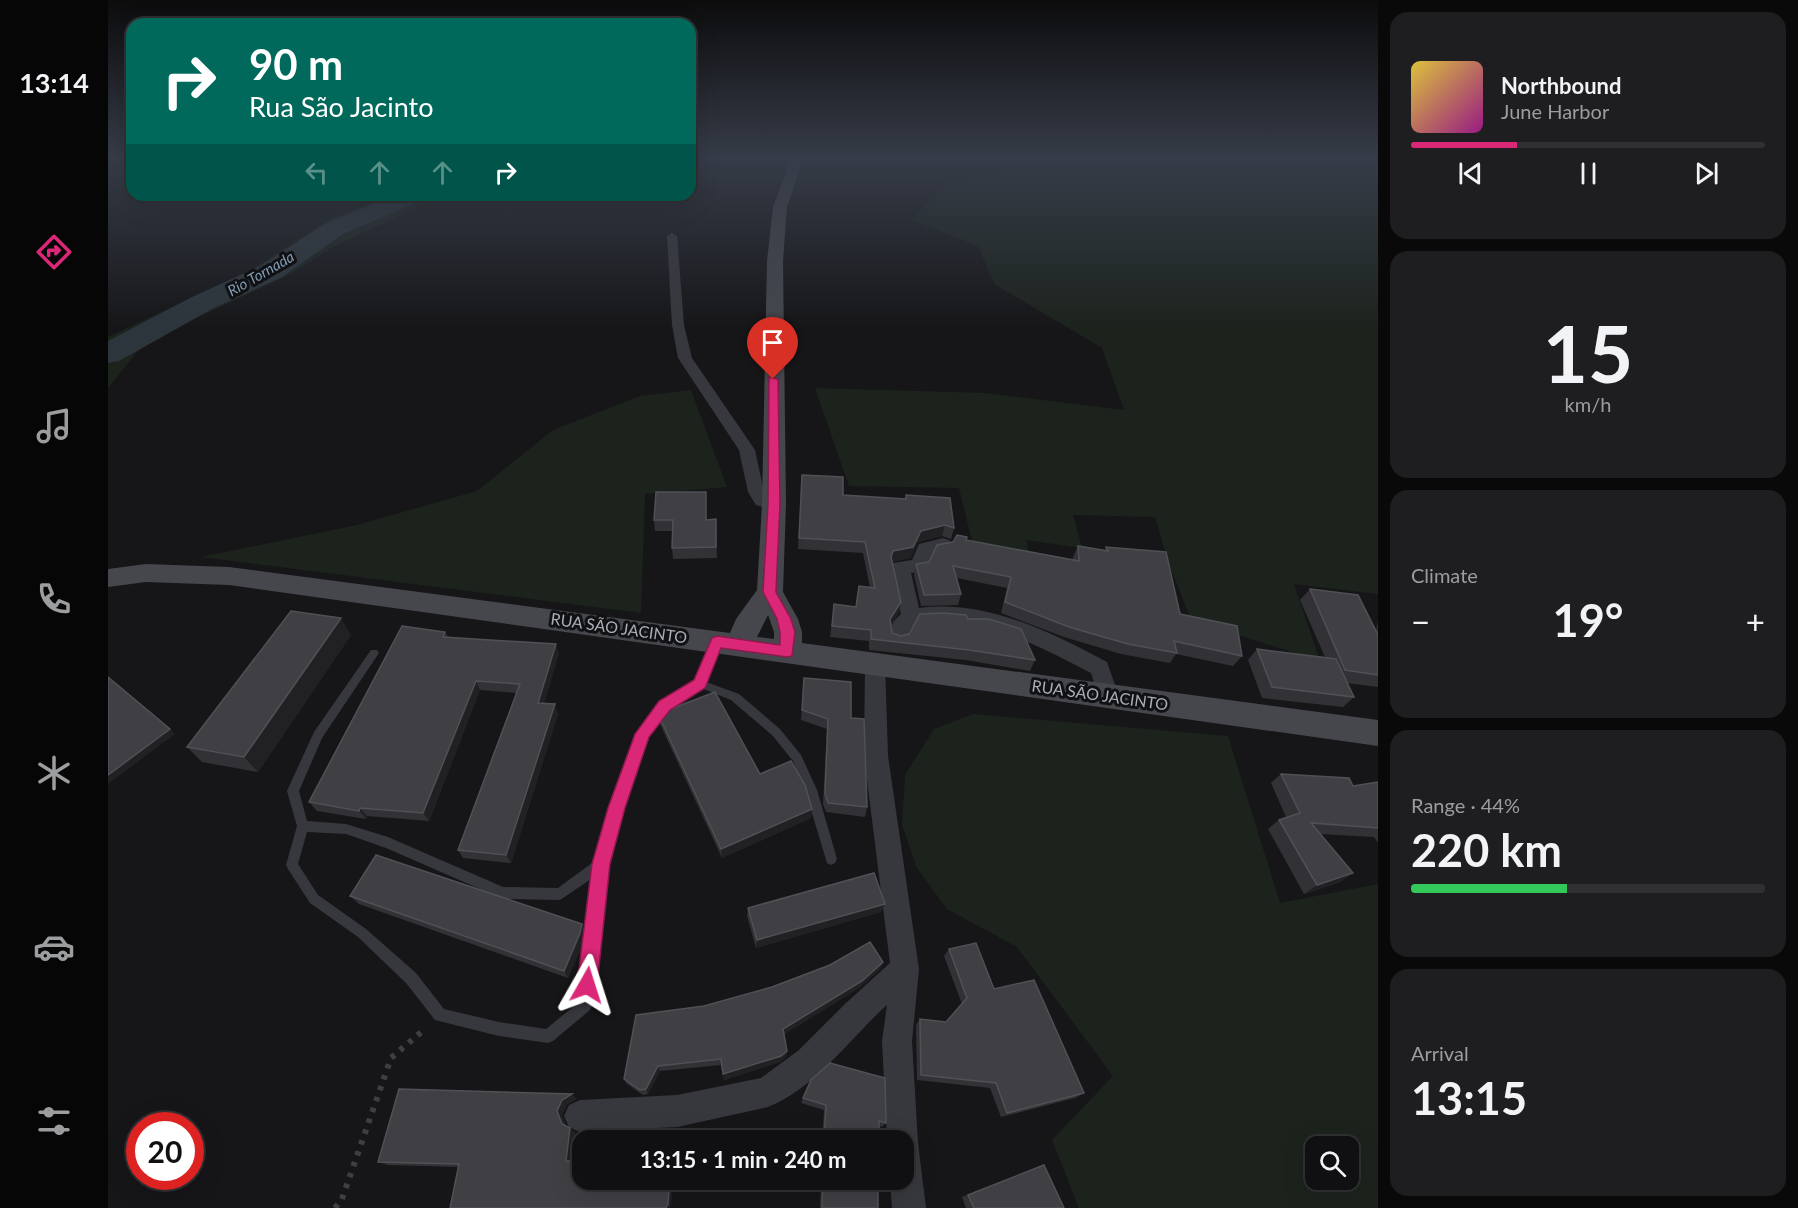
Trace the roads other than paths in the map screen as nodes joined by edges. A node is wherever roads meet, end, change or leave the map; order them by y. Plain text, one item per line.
1 (779, 215) edge
2 (672, 236) dead end
3 (774, 504) junction
4 (943, 544) edge
5 (108, 578) edge
6 (770, 592) junction
7 (911, 616) junction
8 (899, 637) edge
9 (728, 644) junction
10 (787, 652) junction
11 (374, 653) dead end
12 (875, 663) junction
13 (700, 684) junction
14 (1108, 696) junction
15 (1378, 733) edge
16 (303, 826) junction
17 (831, 859) dead end
18 (601, 864) junction
19 (905, 969) junction
20 (580, 1116) dead end
21 (902, 1130) edge
22 (907, 1190) edge
23 (909, 1208) edge

1 - 3 street
2 - 3 street
3 - 6 street
4 - 7 street
5 - 9 street, RUA SÃO JACINTO
6 - 9 street
6 - 10 street
7 - 8 street
7 - 14 street
9 - 10 street, RUA SÃO JACINTO
9 - 13 lane
10 - 12 street, RUA SÃO JACINTO
11 - 16 lane
12 - 14 street, RUA SÃO JACINTO
12 - 19 street
13 - 17 lane
13 - 18 lane
14 - 15 street, RUA SÃO JACINTO
16 - 18 lane
16 - 18 lane
19 - 20 street
19 - 21 street
22 - 23 street

